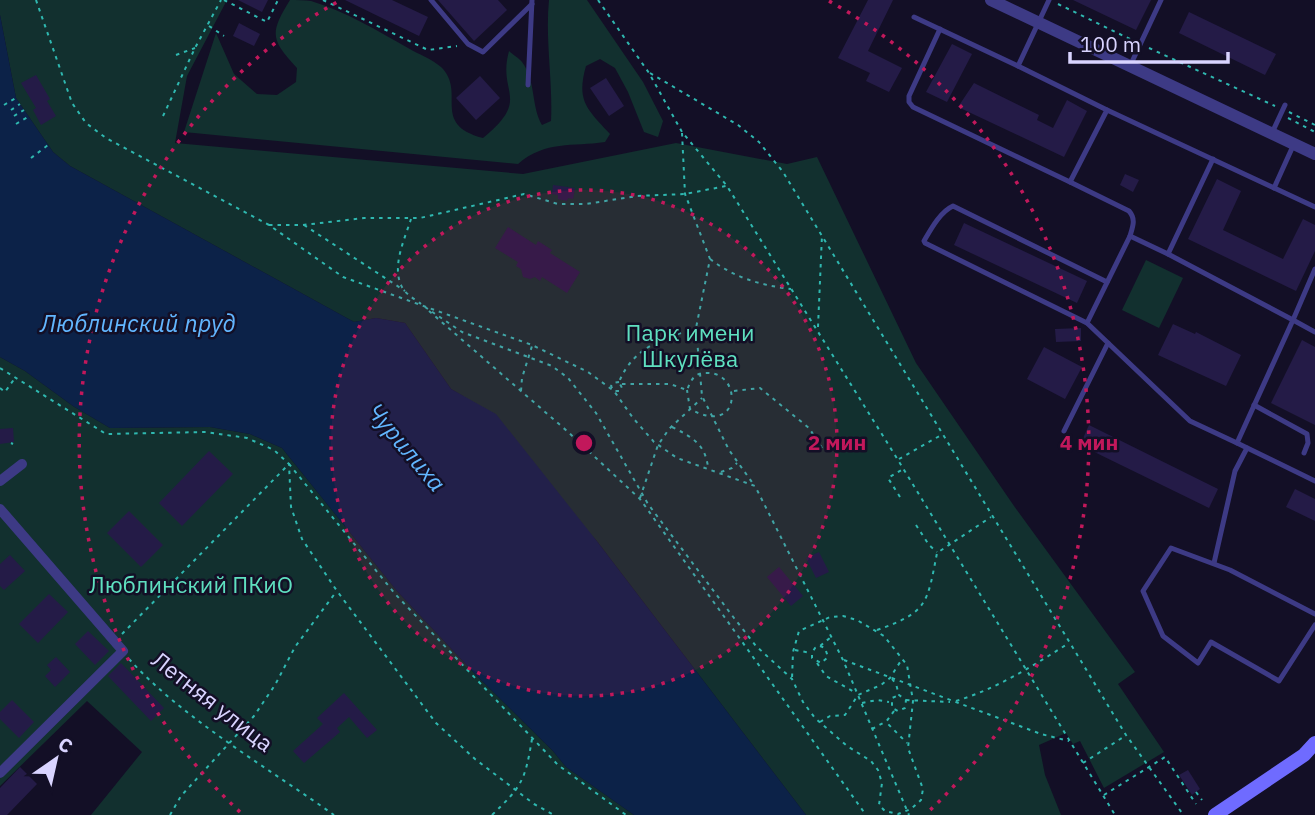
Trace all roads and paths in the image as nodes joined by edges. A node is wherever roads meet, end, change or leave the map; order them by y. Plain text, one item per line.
1 (36, 0) edge
2 (223, 0) edge
3 (278, 0) edge
4 (323, 0) edge
5 (431, 0) edge
6 (598, 0) edge
7 (991, 0) edge
8 (1050, 0) edge
9 (1161, 0) edge
10 (532, 2) edge
11 (914, 17) dead end
12 (1039, 23) junction
13 (208, 26) junction
14 (940, 29) junction
15 (225, 36) dead end
16 (468, 44) junction
17 (1140, 44) junction
18 (195, 48) junction
19 (176, 55) dead end
20 (1018, 66) junction
21 (1130, 66) junction
22 (649, 73) junction
23 (528, 85) dead end
24 (16, 98) dead end
25 (20, 104) dead end
26 (4, 105) dead end
27 (10, 110) dead end
28 (24, 110) dead end
29 (1107, 110) junction
30 (1283, 110) junction
31 (14, 116) dead end
32 (163, 116) dead end
33 (28, 117) dead end
34 (16, 124) dead end
35 (1315, 125) edge
36 (682, 132) junction
37 (1315, 132) edge
38 (1272, 133) junction
39 (1294, 144) junction
40 (48, 145) dead end
41 (1315, 154) edge
42 (31, 158) dead end
43 (1213, 159) junction
44 (1070, 182) junction
45 (727, 186) junction
46 (1274, 188) junction
47 (685, 194) junction
48 (1315, 207) edge
49 (411, 219) junction
50 (269, 225) junction
51 (303, 225) junction
52 (822, 234) junction
53 (1130, 236) junction
54 (1168, 254) junction
55 (710, 259) junction
56 (1315, 269) edge
57 (1107, 282) junction
58 (792, 289) junction
59 (405, 292) junction
60 (421, 305) junction
61 (1293, 320) junction
62 (1315, 320) edge
63 (1087, 323) junction
64 (695, 328) junction
65 (817, 328) junction
66 (1313, 330) edge
67 (1108, 343) junction
68 (533, 345) junction
69 (528, 357) junction
70 (0, 368) edge
71 (699, 373) junction
72 (15, 377) junction
73 (620, 383) junction
74 (0, 388) edge
75 (687, 390) junction
76 (521, 391) junction
77 (614, 391) junction
78 (732, 392) junction
79 (703, 398) junction
80 (1254, 405) junction
81 (690, 409) junction
82 (713, 418) junction
83 (671, 426) junction
84 (1064, 431) dead end
85 (944, 433) junction
86 (1237, 443) junction
87 (658, 445) junction
88 (822, 448) dead end
89 (1247, 448) junction
90 (1304, 453) dead end
91 (898, 460) junction
92 (738, 463) junction
93 (22, 464) dead end
94 (289, 464) junction
95 (708, 468) junction
96 (904, 468) junction
97 (721, 472) junction
98 (0, 481) edge
99 (1315, 481) edge
100 (755, 486) junction
101 (642, 494) junction
102 (900, 498) dead end
103 (640, 499) junction
104 (0, 509) edge
105 (992, 517) junction
106 (916, 525) dead end
107 (949, 543) junction
108 (937, 552) junction
109 (1214, 564) junction
110 (337, 591) junction
111 (1315, 614) edge
112 (823, 620) junction
113 (1315, 625) edge
114 (876, 631) junction
115 (831, 637) junction
116 (114, 642) junction
117 (1069, 643) junction
118 (820, 646) junction
119 (793, 650) junction
120 (122, 651) junction
121 (812, 653) junction
122 (903, 658) junction
123 (843, 660) junction
124 (816, 662) junction
125 (1027, 670) junction
126 (890, 678) junction
127 (792, 679) junction
128 (912, 686) junction
129 (858, 695) junction
130 (899, 695) junction
131 (906, 700) junction
132 (913, 701) junction
133 (955, 702) junction
134 (862, 703) junction
135 (890, 703) junction
136 (894, 710) junction
137 (820, 722) junction
138 (886, 722) junction
139 (873, 729) junction
140 (1126, 735) junction
141 (532, 738) junction
142 (1070, 741) junction
143 (229, 742) junction
144 (1315, 743) edge
145 (908, 745) junction
146 (1083, 763) junction
147 (1148, 767) junction
148 (0, 773) edge
149 (517, 791) junction
150 (1196, 792) dead end
151 (1103, 796) junction
152 (1202, 800) dead end
153 (1196, 804) dead end
154 (908, 810) junction
155 (1182, 813) edge
156 (170, 815) edge
157 (334, 815) edge
158 (492, 815) edge
159 (554, 815) edge
160 (626, 815) edge
161 (866, 815) edge
162 (909, 815) edge
163 (1115, 815) edge
164 (1215, 815) edge

1 - 50 path
2 - 3 path
2 - 13 path
4 - 16 path
5 - 16 lane
6 - 22 path
7 - 12 street
8 - 12 lane
8 - 17 path
9 - 17 lane
10 - 16 lane
10 - 23 lane
11 - 14 lane
12 - 20 lane
12 - 21 street
13 - 15 path
13 - 18 path
14 - 20 lane
14 - 44 lane
17 - 21 lane
17 - 30 path
18 - 19 path
18 - 32 path
20 - 29 lane
21 - 38 street
22 - 36 path
22 - 52 path
24 - 26 path
25 - 27 path
28 - 31 path
29 - 43 lane
29 - 44 lane
30 - 35 path
30 - 37 path
30 - 38 lane
33 - 34 path
36 - 45 path
36 - 47 path
38 - 39 street
39 - 41 street
39 - 46 lane
40 - 42 path
43 - 46 lane
43 - 54 lane
44 - 53 lane
45 - 47 path
45 - 58 path
46 - 48 lane
47 - 49 path
47 - 55 path
49 - 51 path
49 - 59 path
50 - 51 path
50 - 60 path
51 - 59 path
52 - 65 path
52 - 85 path
53 - 54 lane
53 - 57 lane
54 - 61 lane
55 - 58 path
55 - 64 path
56 - 61 lane
57 - 63 lane
57 - 63 lane
58 - 65 path
59 - 60 path
60 - 68 path
60 - 69 path
60 - 76 path
61 - 66 lane
61 - 80 lane
62 - 66 lane
63 - 67 lane
64 - 71 path
64 - 73 path
65 - 91 path
67 - 84 lane
67 - 86 lane
68 - 69 path
68 - 77 path
69 - 76 path
69 - 101 path
70 - 72 path
71 - 75 path
71 - 78 path
71 - 79 path
72 - 74 path
72 - 94 path
73 - 75 path
73 - 77 path
73 - 77 path
75 - 81 path
76 - 103 path
77 - 87 path
78 - 82 path
78 - 88 path
79 - 81 path
79 - 82 path
80 - 86 lane
80 - 90 lane
81 - 82 path
81 - 83 path
82 - 92 path
83 - 87 path
83 - 95 path
85 - 91 path
85 - 105 path
86 - 89 lane
87 - 95 path
87 - 101 path
89 - 99 lane
89 - 109 lane
91 - 96 path
92 - 97 path
92 - 100 path
93 - 98 street
94 - 110 path
94 - 116 path
94 - 141 path
95 - 97 path
96 - 102 path
96 - 107 path
97 - 100 path
100 - 112 path
101 - 103 path
101 - 127 path
103 - 161 path
104 - 116 street, Летняя улица
105 - 107 path
105 - 117 path
106 - 108 path
107 - 108 path
107 - 125 path
108 - 114 path
109 - 111 lane
109 - 113 lane
110 - 143 path
110 - 149 path
112 - 114 path
112 - 115 path
112 - 119 path
114 - 122 path
115 - 118 path
115 - 123 path
116 - 120 street, Летняя улица
117 - 125 path
117 - 140 path
118 - 121 path
118 - 124 path
119 - 121 path
119 - 127 path
120 - 143 path, Летняя улица
120 - 148 street
121 - 124 path
122 - 126 path
122 - 128 path
123 - 126 path
123 - 129 path
124 - 129 path
125 - 133 path
125 - 142 path
126 - 128 path
126 - 129 path
126 - 130 path
127 - 137 path
128 - 132 path
128 - 133 path
129 - 134 path
129 - 137 path
130 - 131 path
130 - 135 path
131 - 132 path
131 - 136 path
132 - 133 path
132 - 145 path
133 - 142 path
134 - 135 path
134 - 139 path
135 - 136 path
136 - 138 path
137 - 154 path
138 - 139 path
138 - 145 path
139 - 154 path
140 - 146 path
140 - 147 path
141 - 149 path
141 - 160 path
142 - 146 path
143 - 156 path
143 - 157 path, Летняя улица
144 - 164 main road
145 - 154 path
146 - 151 path
147 - 151 path
147 - 153 path
147 - 155 path
149 - 158 path
149 - 159 path
150 - 152 path
151 - 163 path
154 - 162 path

